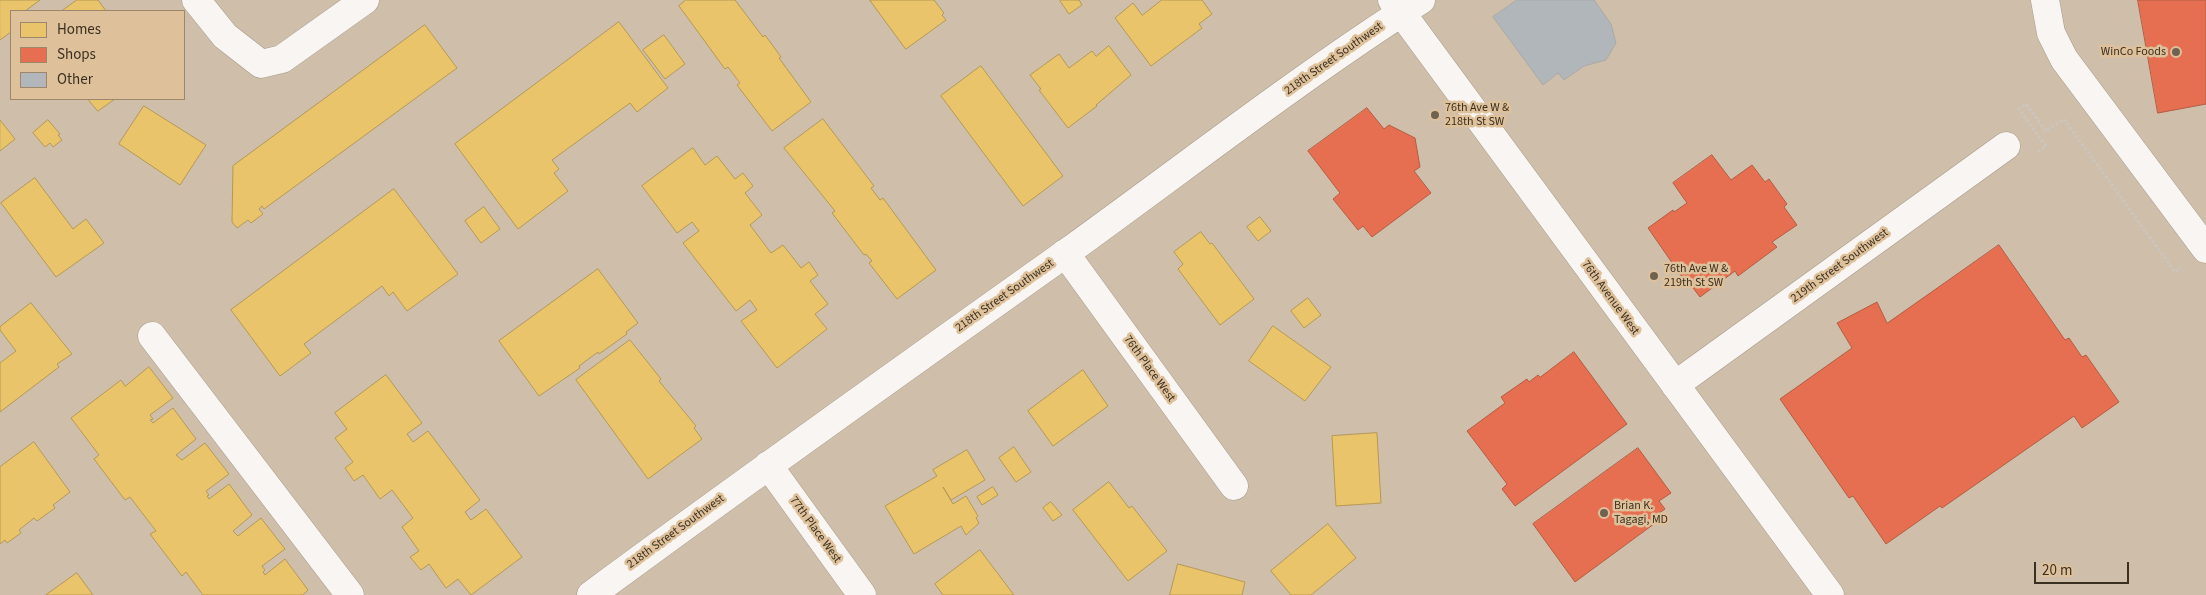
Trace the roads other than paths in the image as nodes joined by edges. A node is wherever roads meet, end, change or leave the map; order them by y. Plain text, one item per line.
1 (196, 0) edge
2 (365, 0) edge
3 (2045, 0) edge
4 (1405, 4) edge
5 (2006, 146) dead end
6 (2206, 249) edge
7 (1065, 253) junction
8 (152, 336) dead end
9 (1674, 385) junction
10 (768, 465) junction
11 (1234, 486) dead end
12 (350, 595) edge
13 (591, 595) edge
14 (862, 595) edge
15 (1830, 595) edge

1 - 2 street
3 - 6 street
4 - 7 street, 218th Street Southwest
4 - 9 street, 76th Avenue West
5 - 9 street, 219th Street Southwest
7 - 10 street, 218th Street Southwest
7 - 11 street, 76th Place West
8 - 12 street
9 - 15 street, 76th Avenue West
10 - 13 street, 218th Street Southwest
10 - 14 street, 77th Place West

